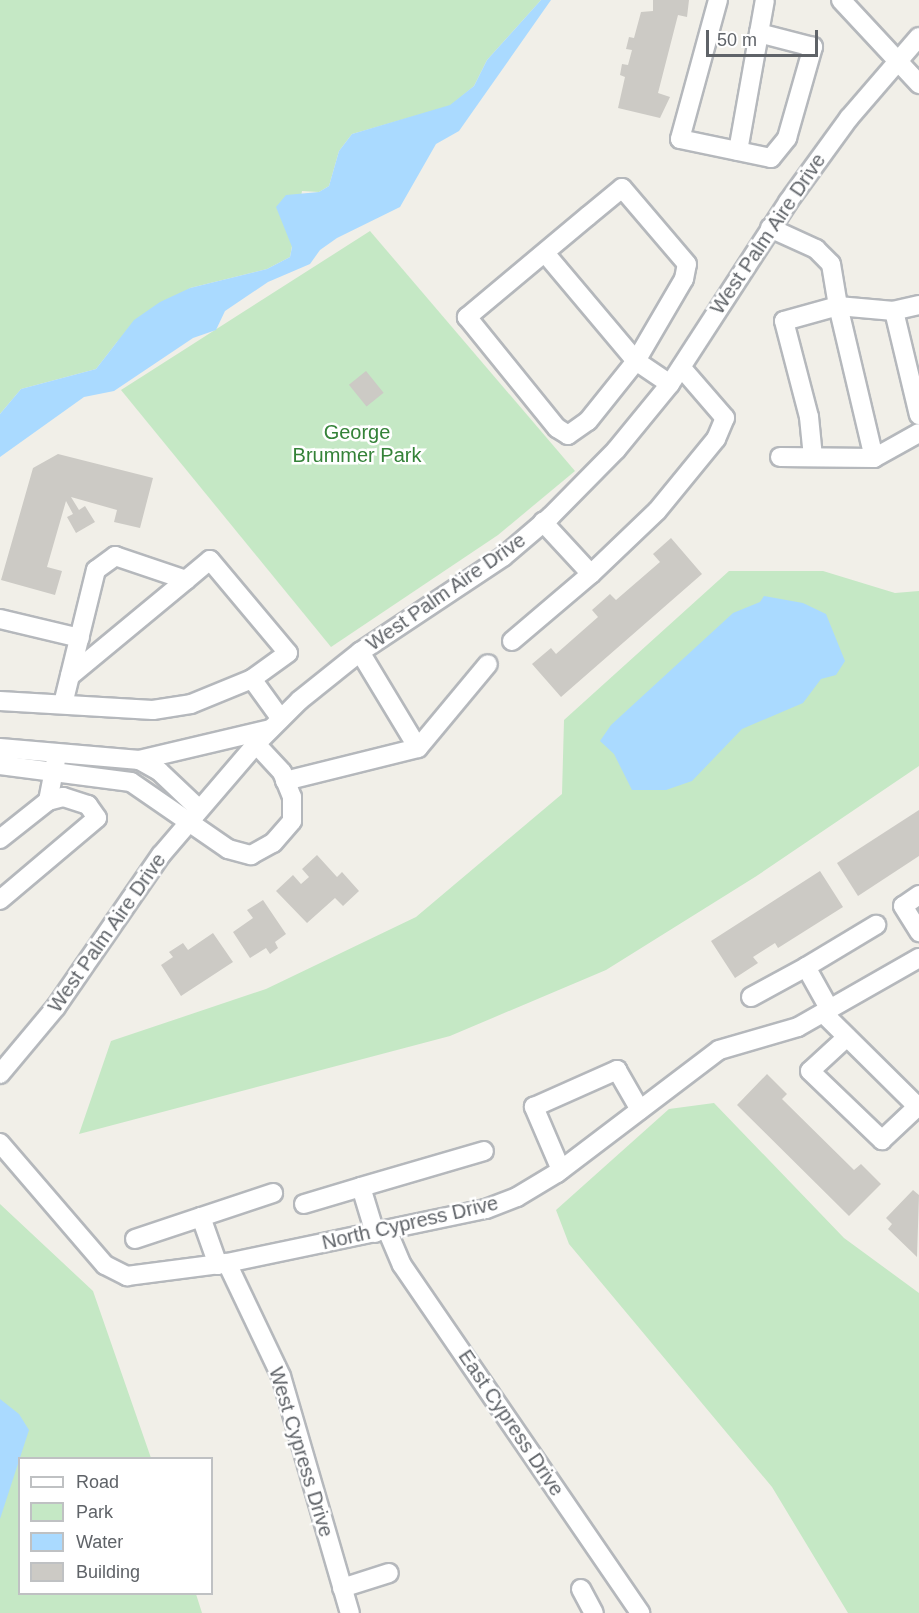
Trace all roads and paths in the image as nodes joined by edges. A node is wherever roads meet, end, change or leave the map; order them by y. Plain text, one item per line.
1 (718, 0) edge
2 (765, 0) edge
3 (841, 0) edge
4 (759, 33) junction
5 (919, 37) edge
6 (900, 62) junction
7 (919, 84) edge
8 (738, 151) junction
9 (770, 228) junction
10 (545, 253) junction
11 (919, 305) edge
12 (838, 306) junction
13 (894, 311) junction
14 (636, 361) junction
15 (681, 367) junction
16 (670, 384) junction
17 (919, 415) edge
18 (919, 433) edge
19 (780, 457) dead end
20 (813, 457) junction
21 (874, 458) junction
22 (543, 522) junction
23 (591, 574) junction
24 (186, 580) junction
25 (0, 619) edge
26 (80, 638) junction
27 (512, 641) dead end
28 (360, 652) junction
29 (488, 664) dead end
30 (70, 676) junction
31 (252, 679) junction
32 (0, 701) edge
33 (63, 704) junction
34 (276, 724) junction
35 (256, 744) junction
36 (0, 748) edge
37 (418, 748) junction
38 (58, 752) junction
39 (139, 760) junction
40 (0, 765) edge
41 (54, 770) junction
42 (285, 781) junction
43 (48, 801) junction
44 (199, 809) junction
45 (187, 823) junction
46 (0, 839) edge
47 (919, 895) edge
48 (0, 900) edge
49 (876, 925) dead end
50 (919, 932) edge
51 (916, 966) edge
52 (806, 967) junction
53 (752, 997) dead end
54 (827, 1012) junction
55 (847, 1037) junction
56 (0, 1074) edge
57 (918, 1107) edge
58 (640, 1110) junction
59 (0, 1143) edge
60 (484, 1151) dead end
61 (561, 1170) junction
62 (361, 1187) junction
63 (273, 1193) dead end
64 (304, 1204) dead end
65 (201, 1217) junction
66 (381, 1232) junction
67 (135, 1239) dead end
68 (223, 1264) junction
69 (389, 1573) dead end
70 (342, 1588) junction
71 (581, 1589) dead end
72 (350, 1613) edge
73 (594, 1613) edge
74 (640, 1613) edge

1 - 8 street
2 - 4 street
3 - 6 street
4 - 8 street
4 - 8 street
5 - 6 street, West Palm Aire Drive
6 - 7 street
6 - 9 street, West Palm Aire Drive
9 - 12 street
9 - 15 street, West Palm Aire Drive
10 - 14 street
10 - 14 street
10 - 14 street
11 - 13 street
12 - 13 street
12 - 20 street
12 - 21 street
13 - 17 street
14 - 16 street
15 - 16 street, West Palm Aire Drive
15 - 23 street
16 - 22 street, West Palm Aire Drive
18 - 21 street
19 - 20 street
20 - 21 street
22 - 23 street
22 - 28 street, West Palm Aire Drive
23 - 27 street
24 - 26 street
24 - 30 street
24 - 31 street
25 - 26 street
26 - 30 street
28 - 34 street, West Palm Aire Drive
28 - 37 street
29 - 37 street
30 - 33 street
31 - 33 street
31 - 34 street
32 - 33 street
34 - 35 street, West Palm Aire Drive
34 - 39 street
35 - 42 street
35 - 44 street, West Palm Aire Drive
36 - 38 street
37 - 42 street
38 - 39 street
38 - 41 street
39 - 44 street
40 - 41 street
41 - 43 street
41 - 45 street
42 - 45 street
43 - 46 street
43 - 48 street
44 - 45 street, West Palm Aire Drive
45 - 56 street, West Palm Aire Drive
47 - 50 street
49 - 52 street
51 - 54 street, North Cypress Drive
52 - 53 street
52 - 54 street
54 - 55 street
54 - 58 street, North Cypress Drive
55 - 57 street
55 - 57 street
58 - 61 street, North Cypress Drive
58 - 61 street
59 - 68 street, North Cypress Drive
60 - 62 street
61 - 66 street, North Cypress Drive
62 - 64 street
62 - 66 street, East Cypress Drive
63 - 65 street
65 - 67 street
65 - 68 street, West Cypress Drive
66 - 68 street, North Cypress Drive
66 - 74 street, East Cypress Drive
68 - 70 street, West Cypress Drive
69 - 70 street
70 - 72 street, West Cypress Drive
71 - 73 street

